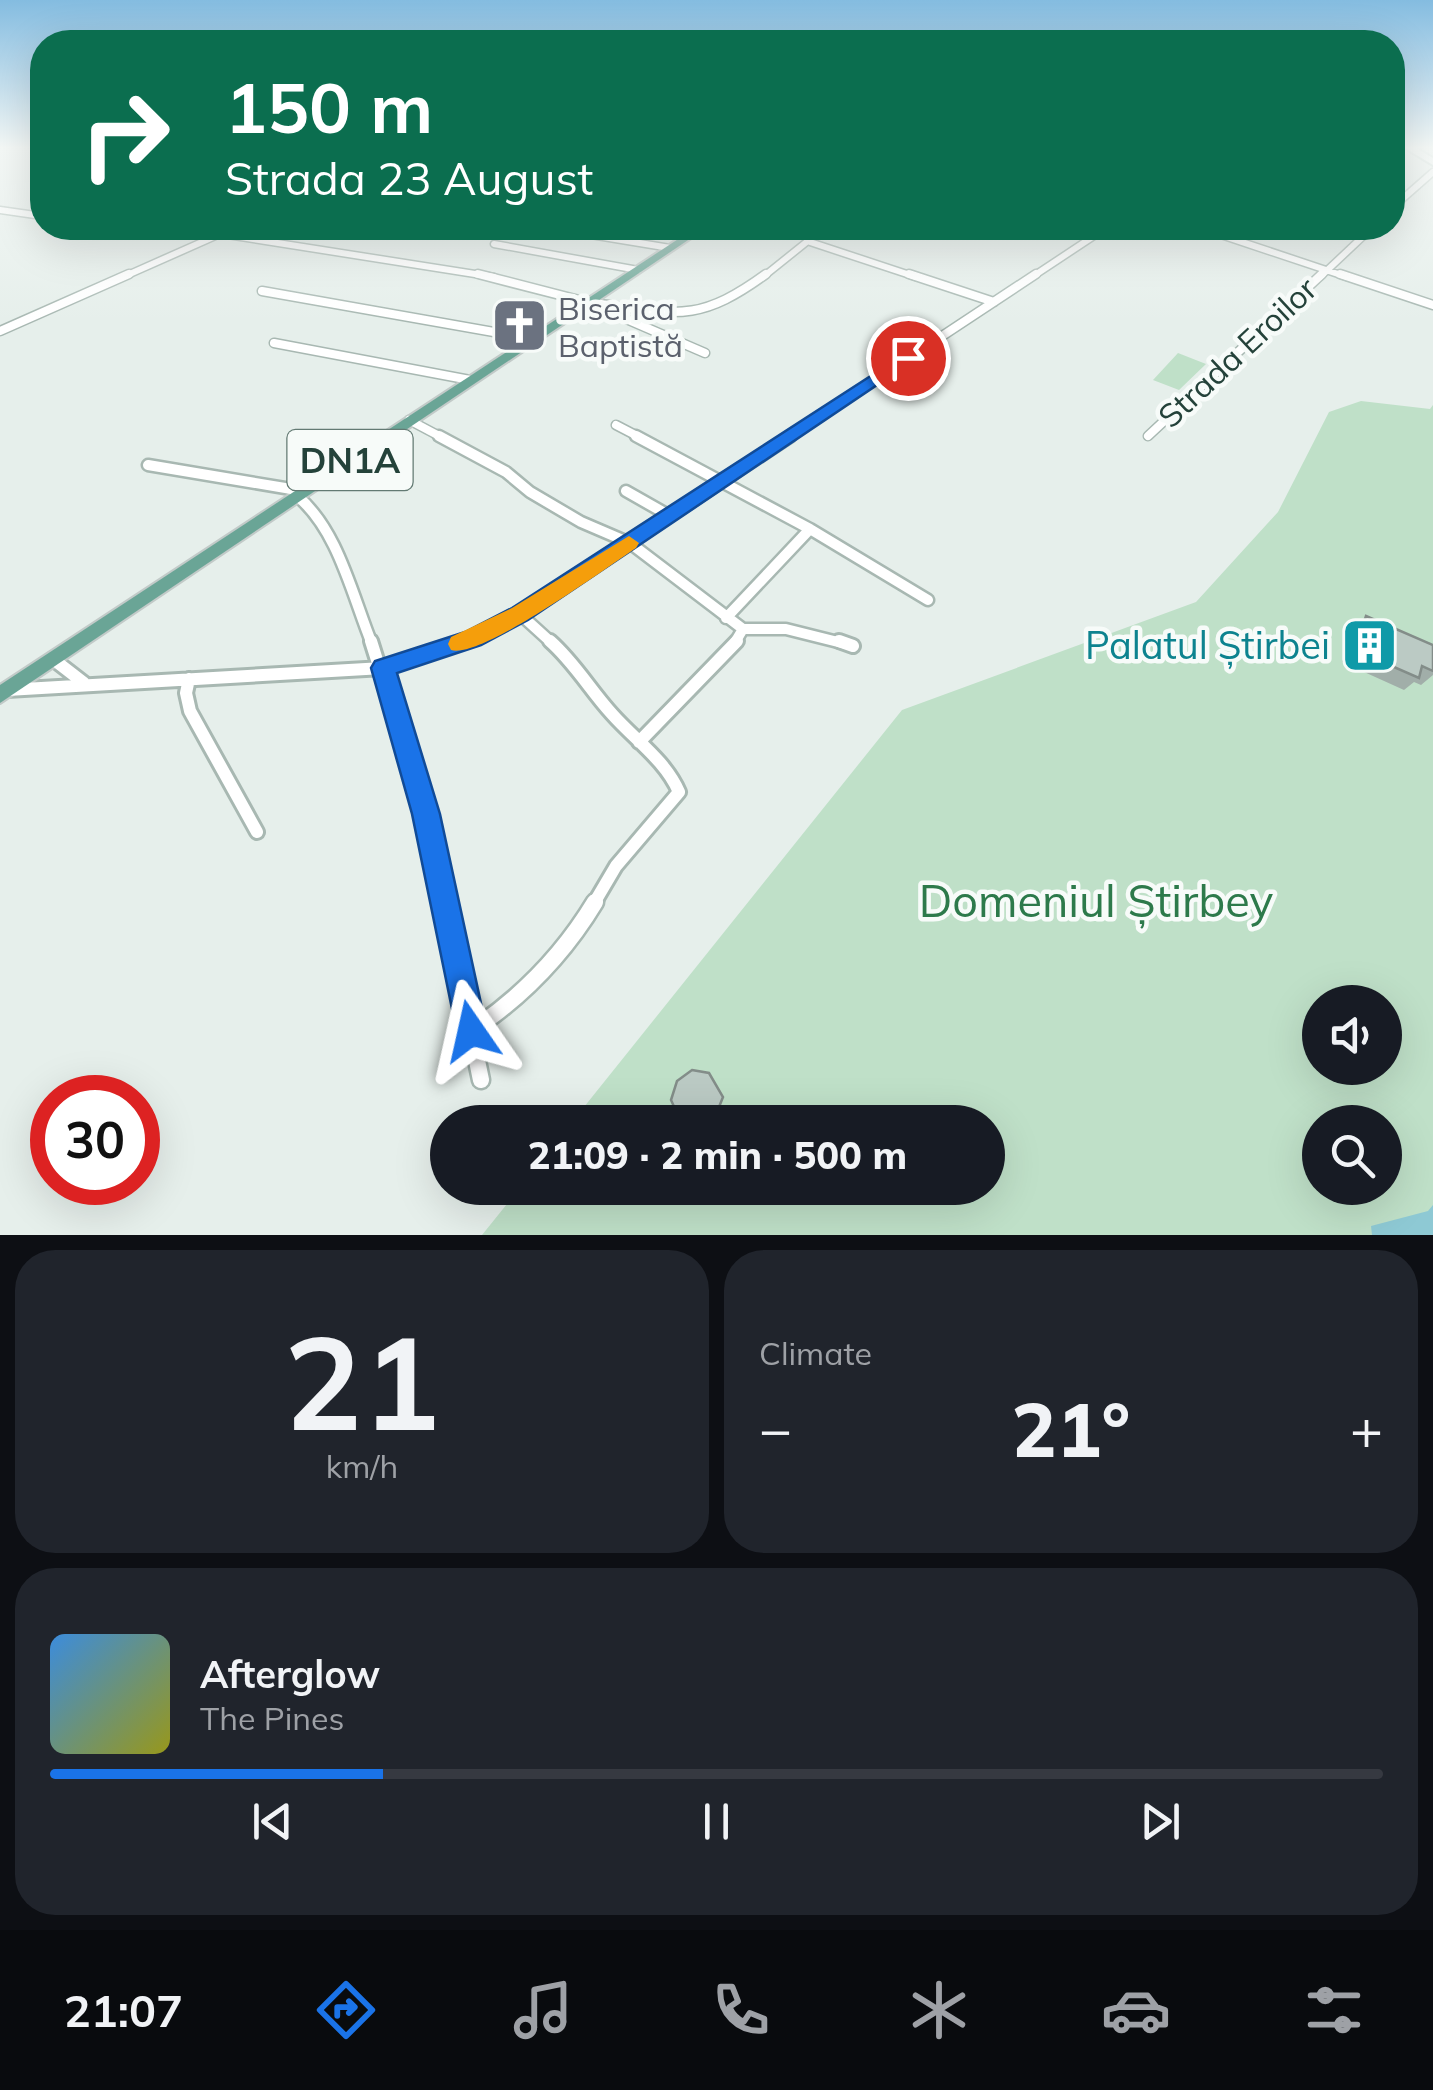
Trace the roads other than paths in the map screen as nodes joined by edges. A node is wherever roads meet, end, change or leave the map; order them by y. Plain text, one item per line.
1 (0, 210) edge
2 (30, 214) edge
3 (207, 240) edge
4 (268, 240) edge
5 (622, 240) edge
6 (682, 240) edge
7 (809, 240) edge
8 (1088, 240) edge
9 (1238, 240) edge
10 (1358, 240) edge
11 (807, 242) junction
12 (494, 244) dead end
13 (670, 248) junction
14 (1326, 268) junction
15 (638, 270) junction
16 (262, 291) dead end
17 (587, 302) junction
18 (994, 302) junction
19 (1433, 305) edge
20 (0, 331) edge
21 (534, 338) junction
22 (274, 343) dead end
23 (704, 352) dead end
24 (470, 380) junction
25 (410, 420) junction
26 (616, 425) dead end
27 (1148, 436) dead end
28 (148, 465) dead end
29 (723, 481) junction
30 (626, 492) dead end
31 (300, 493) junction
32 (670, 516) junction
33 (810, 530) junction
34 (630, 543) junction
35 (928, 600) dead end
36 (520, 614) junction
37 (726, 618) junction
38 (744, 629) junction
39 (853, 646) dead end
40 (53, 659) junction
41 (383, 668) junction
42 (189, 680) junction
43 (84, 683) junction
44 (4, 692) edge
45 (639, 742) junction
46 (257, 832) dead end
47 (471, 1031) junction
48 (481, 1080) dead end

1 - 2 street
3 - 20 street
4 - 17 street
5 - 13 street
6 - 13 main road, DN1A
7 - 11 street
8 - 18 street
9 - 14 street
10 - 14 street, Strada Eroilor
11 - 17 street
11 - 18 street
12 - 15 street
13 - 15 main road, DN1A
14 - 19 street
14 - 27 street, Strada Eroilor
15 - 17 main road, DN1A
16 - 21 street
17 - 21 main road, DN1A
17 - 23 street
18 - 29 street
21 - 24 main road, DN1A
22 - 24 street
24 - 25 main road, DN1A
25 - 31 main road, DN1A
25 - 34 street
26 - 29 street
28 - 31 street
29 - 32 street
29 - 33 street
30 - 32 street
31 - 40 main road, DN1A
31 - 41 street
32 - 34 street
33 - 35 street
33 - 37 street
34 - 36 street
34 - 37 street
36 - 41 street
36 - 45 street
37 - 38 street
38 - 39 street
38 - 45 street
40 - 43 street
40 - 44 main road, DN1A
41 - 42 street
41 - 47 street
42 - 43 street
42 - 46 street
43 - 44 street
45 - 47 street
47 - 48 street

